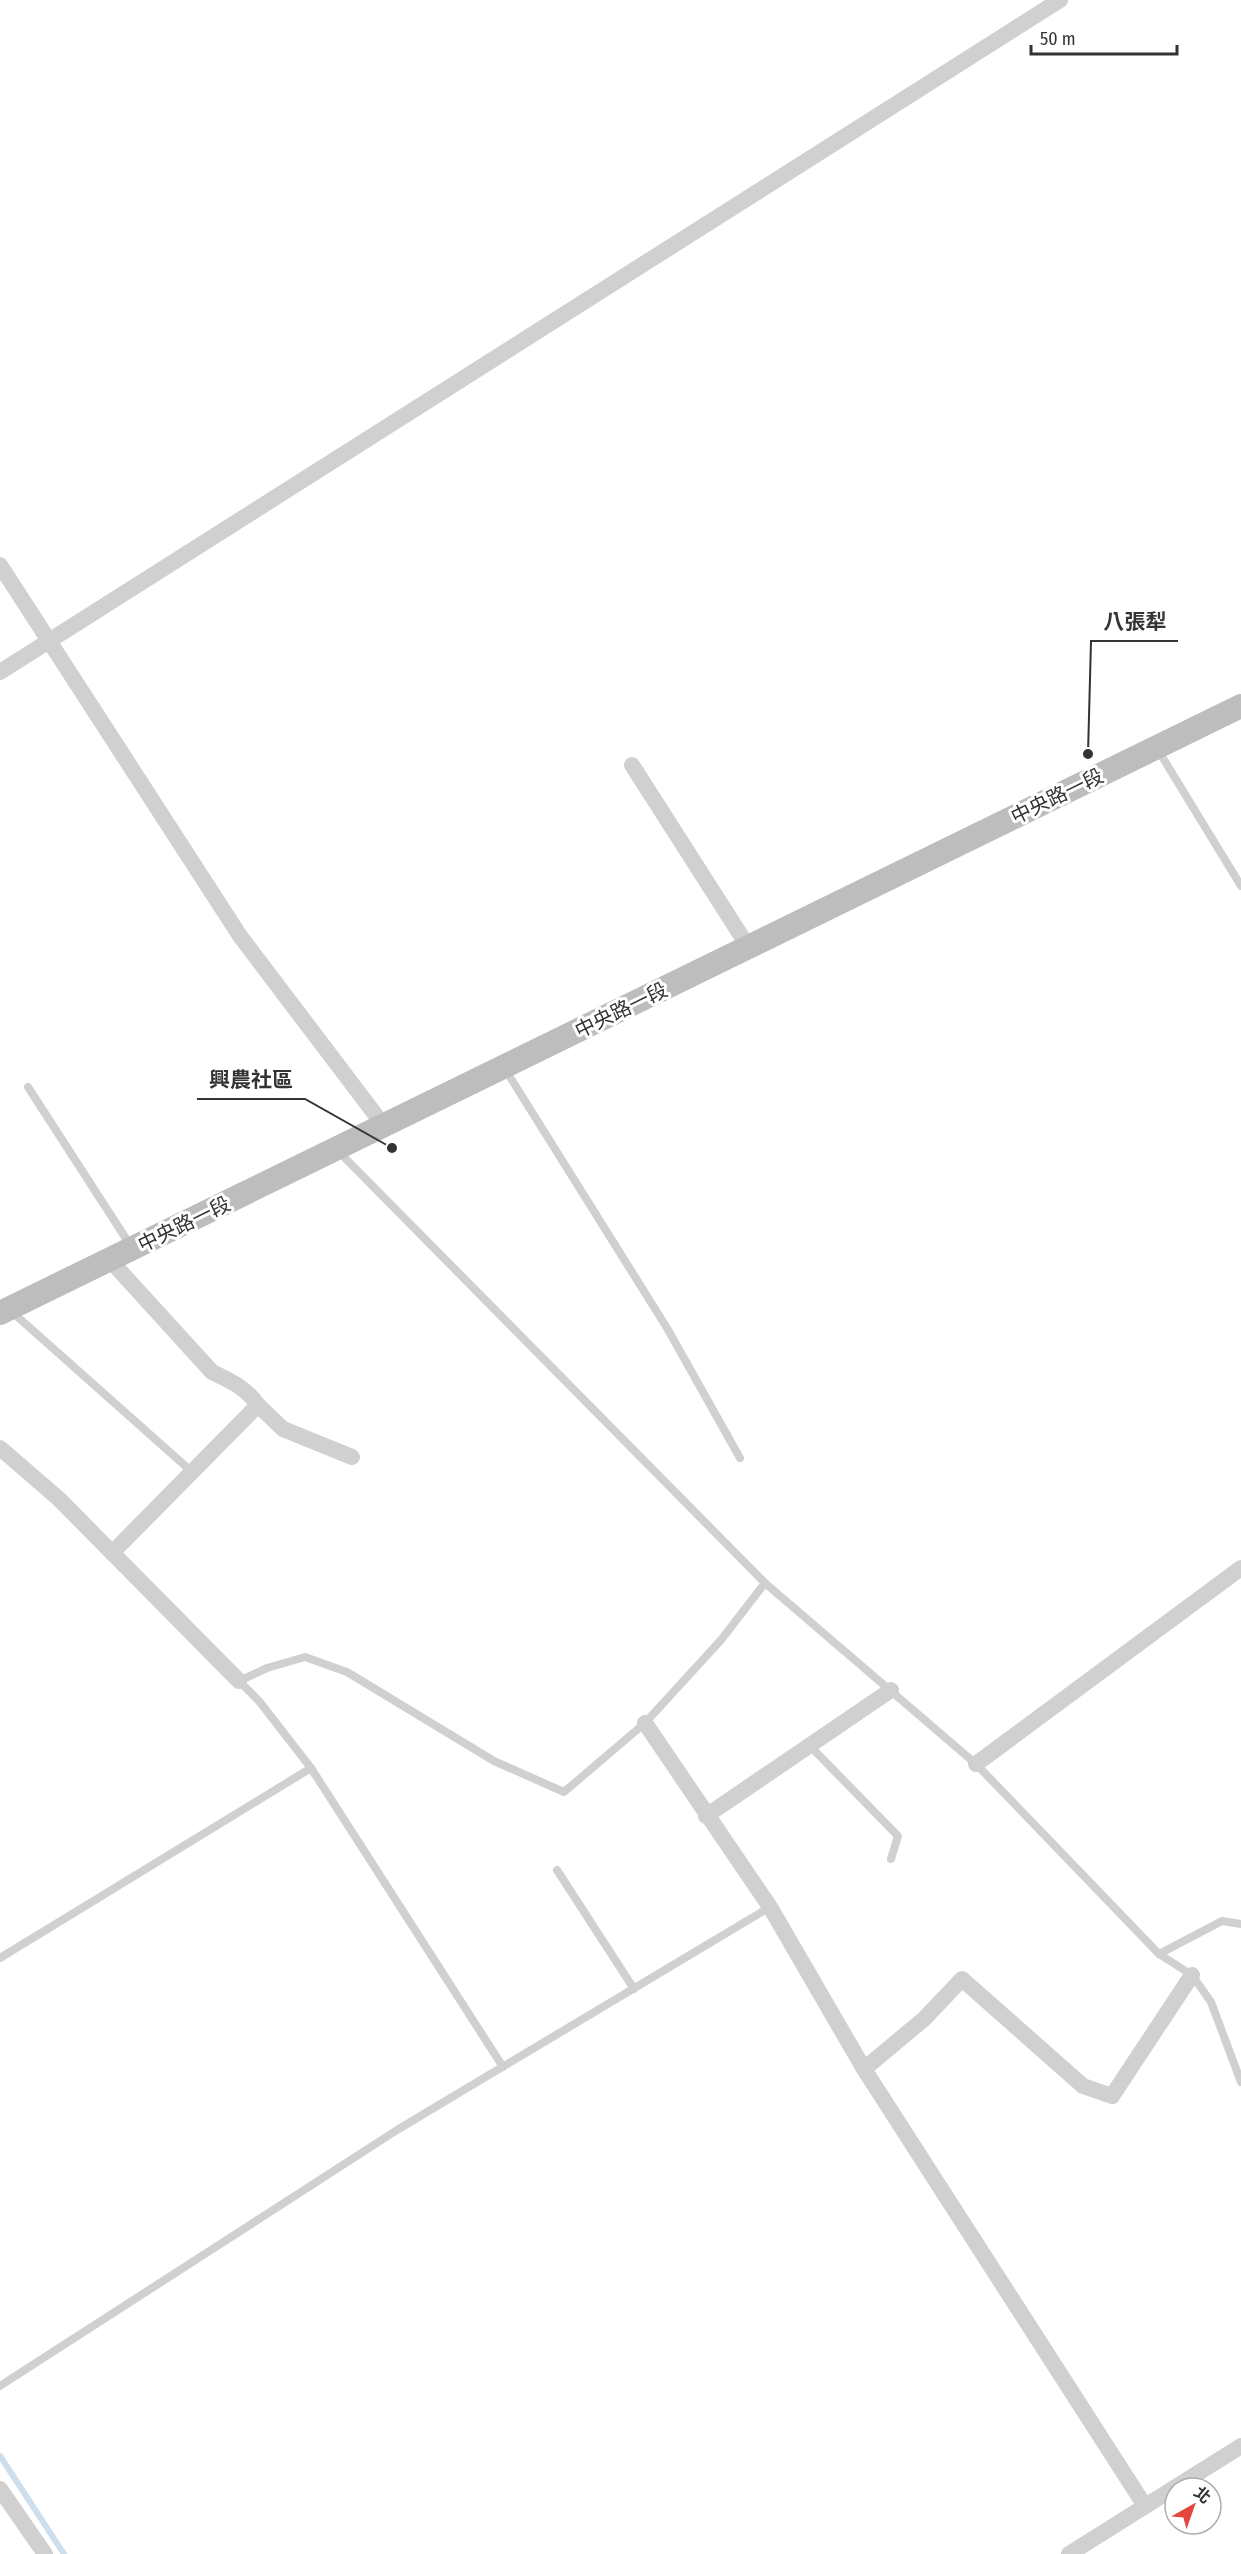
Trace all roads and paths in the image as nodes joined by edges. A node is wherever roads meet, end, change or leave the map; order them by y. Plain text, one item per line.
1 (1060, 0) edge
2 (0, 565) edge
3 (48, 641) junction
4 (0, 672) edge
5 (1241, 706) edge
6 (1156, 747) junction
7 (632, 765) dead end
8 (1241, 886) edge
9 (749, 948) junction
10 (503, 1066) junction
11 (28, 1087) dead end
12 (384, 1126) junction
13 (336, 1149) junction
14 (133, 1250) junction
15 (110, 1260) junction
16 (4, 1311) edge
17 (258, 1405) junction
18 (0, 1448) edge
19 (352, 1457) dead end
20 (740, 1458) dead end
21 (191, 1471) junction
22 (112, 1553) junction
23 (1241, 1568) edge
24 (765, 1583) junction
25 (239, 1681) junction
26 (891, 1690) junction
27 (645, 1723) junction
28 (810, 1746) junction
29 (976, 1764) junction
30 (311, 1768) junction
31 (706, 1816) junction
32 (891, 1859) dead end
33 (557, 1870) dead end
34 (770, 1907) junction
35 (1241, 1924) edge
36 (1159, 1954) junction
37 (0, 1958) edge
38 (1192, 1975) junction
39 (634, 1989) junction
40 (503, 2067) junction
41 (864, 2068) junction
42 (1241, 2082) edge
43 (0, 2386) edge
44 (1241, 2446) edge
45 (0, 2489) edge
46 (1145, 2506) junction
47 (45, 2554) edge
48 (1069, 2554) edge

1 - 3 street
2 - 3 street
3 - 4 street
3 - 12 street
5 - 6 street, 中央路一段
6 - 8 lane
6 - 9 street, 中央路一段
7 - 9 street
9 - 10 street, 中央路一段
10 - 12 street, 中央路一段
10 - 20 lane
11 - 14 lane
12 - 13 street, 中央路一段
13 - 14 street, 中央路一段
13 - 24 lane
14 - 15 street, 中央路一段
15 - 16 street, 中央路一段
15 - 17 street
16 - 21 lane
17 - 19 street
17 - 21 street
18 - 22 street
21 - 22 street
22 - 25 street
23 - 29 street
24 - 26 lane
24 - 27 lane
25 - 27 lane
25 - 30 lane
26 - 28 street
26 - 29 lane
27 - 31 street
28 - 31 street
28 - 32 lane
29 - 36 lane
30 - 37 lane
30 - 40 lane
31 - 34 street
33 - 39 lane
34 - 39 lane
34 - 41 street
35 - 36 lane
36 - 38 lane
38 - 41 street
38 - 42 lane
39 - 40 lane
40 - 43 lane
41 - 46 street
44 - 46 street
45 - 47 street
46 - 48 street

